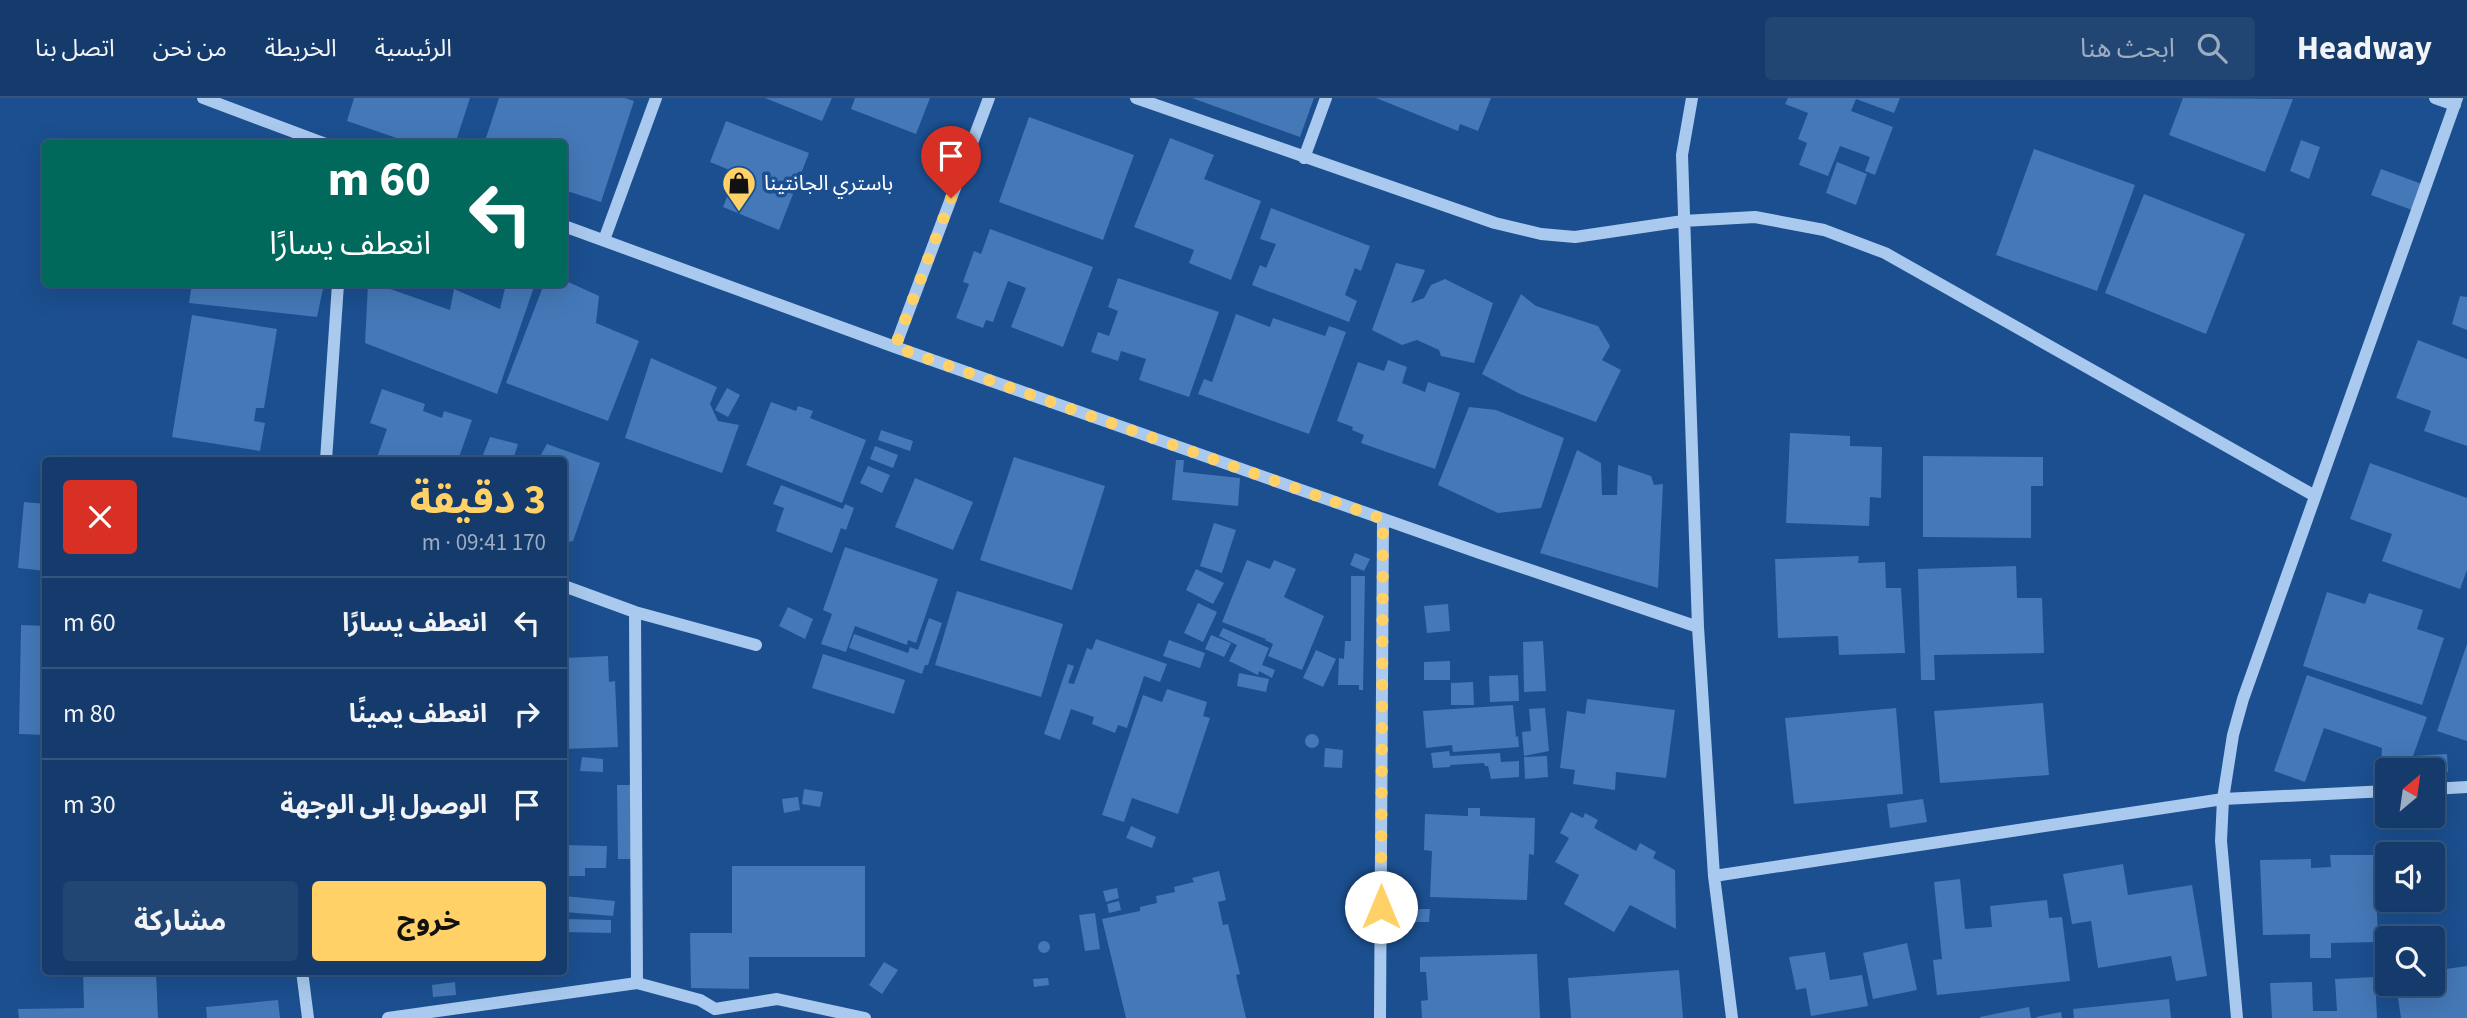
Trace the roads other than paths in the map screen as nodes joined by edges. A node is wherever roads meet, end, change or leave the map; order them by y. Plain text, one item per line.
1 (203, 98) edge
2 (656, 98) edge
3 (989, 98) edge
4 (1136, 98) edge
5 (1326, 98) edge
6 (1692, 98) edge
7 (2435, 98) edge
8 (2456, 102) edge
9 (315, 140) edge
10 (1304, 158) junction
11 (1683, 221) junction
12 (567, 227) edge
13 (604, 240) junction
14 (338, 287) edge
15 (895, 347) junction
16 (326, 457) edge
17 (2315, 496) junction
18 (1383, 519) junction
19 (567, 587) edge
20 (635, 612) junction
21 (1698, 626) junction
22 (756, 645) dead end
23 (2467, 788) edge
24 (2445, 789) edge
25 (2375, 792) edge
26 (2223, 799) junction
27 (1714, 876) junction
28 (303, 975) edge
29 (637, 983) junction
30 (821, 1013) edge
31 (308, 1018) edge
32 (388, 1018) edge
33 (864, 1018) edge
34 (1380, 1018) edge
35 (1732, 1018) edge
36 (2237, 1018) edge

1 - 9 street
2 - 13 street
3 - 15 street
4 - 10 street
5 - 10 street
6 - 11 street
7 - 8 street
8 - 17 street
10 - 11 street
11 - 17 street
11 - 21 street
12 - 13 street
13 - 15 street
14 - 16 street
15 - 18 street
17 - 26 street
18 - 21 street
18 - 34 street
19 - 20 street
20 - 22 street
20 - 29 street
21 - 27 street
23 - 24 street
25 - 26 street
26 - 27 street
26 - 36 street
27 - 35 street
28 - 31 street
29 - 30 street
29 - 32 street
30 - 33 street

